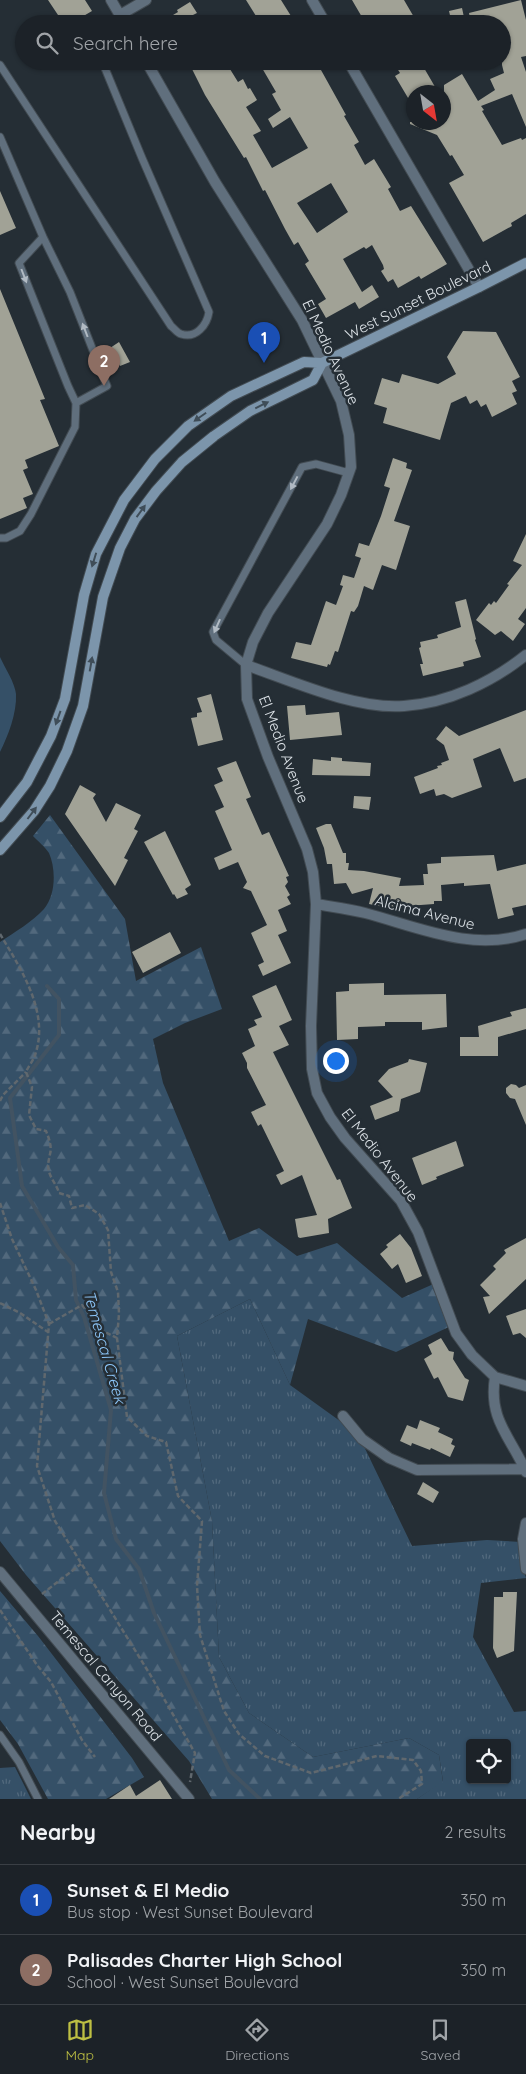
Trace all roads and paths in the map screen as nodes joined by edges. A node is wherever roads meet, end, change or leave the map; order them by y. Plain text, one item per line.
1 (111, 0) edge
2 (146, 0) edge
3 (312, 0) edge
4 (120, 15) edge
5 (127, 15) edge
6 (321, 15) edge
7 (0, 65) edge
8 (106, 70) edge
9 (151, 70) edge
10 (353, 70) edge
11 (0, 137) edge
12 (43, 237) junction
13 (526, 263) edge
14 (479, 287) junction
15 (322, 362) junction
16 (76, 403) junction
17 (349, 473) junction
18 (0, 538) edge
19 (526, 655) edge
20 (246, 665) junction
21 (0, 817) edge
22 (0, 850) edge
23 (316, 904) junction
24 (0, 934) edge
25 (526, 934) edge
26 (26, 1074) junction
27 (0, 1101) edge
28 (0, 1203) edge
29 (0, 1302) edge
30 (49, 1324) junction
31 (48, 1332) junction
32 (117, 1338) junction
33 (495, 1377) junction
34 (526, 1386) edge
35 (343, 1416) dead end
36 (525, 1471) edge
37 (526, 1523) edge
38 (81, 1564) junction
39 (526, 1569) edge
40 (0, 1572) edge
41 (42, 1594) dead end
42 (0, 1610) edge
43 (1, 1739) edge
44 (95, 1757) dead end
45 (188, 1798) edge
46 (38, 1799) edge
47 (398, 1799) edge

1 - 4 street
2 - 5 street
3 - 6 street
7 - 8 lane
9 - 15 street, El Medio Avenue
10 - 14 street
11 - 12 lane
12 -> 16 lane
16 -> 12 lane
13 - 14 main road, West Sunset Boulevard
14 - 15 main road, West Sunset Boulevard
15 - 17 street, El Medio Avenue
15 -> 21 main road, West Sunset Boulevard
22 -> 15 main road
16 - 18 lane
17 - 20 street, El Medio Avenue
17 -> 20 lane
19 - 20 street
20 - 23 street, El Medio Avenue
23 - 25 street, Alcima Avenue
23 - 33 street, El Medio Avenue
24 - 26 path
26 - 27 path
26 - 32 path
28 - 30 path
29 - 31 path
30 - 31 path
30 - 32 path
31 - 38 path
32 - 47 path
33 - 34 street, El Medio Avenue
33 - 36 street
35 - 36 street
37 - 39 street
38 - 41 path
38 - 45 path
40 - 45 street, Temescal Canyon Road
42 - 44 path
43 - 46 lane

